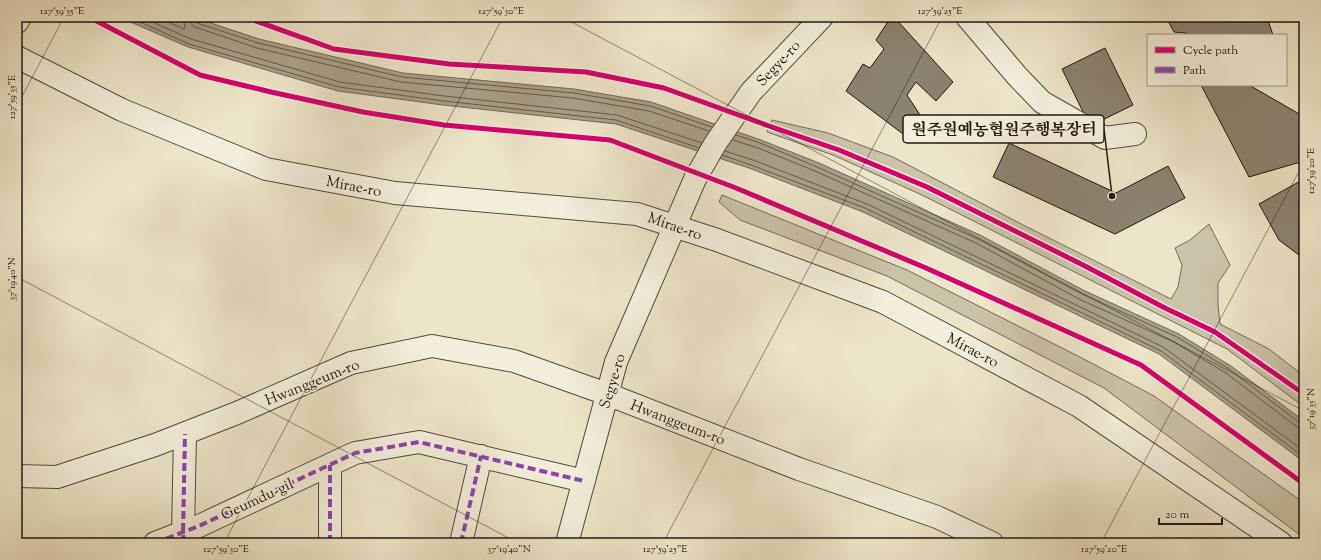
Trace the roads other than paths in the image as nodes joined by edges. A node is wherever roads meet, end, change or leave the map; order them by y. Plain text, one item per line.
1 (20, 17) edge
2 (822, 17) edge
3 (967, 17) edge
4 (17, 22) edge
5 (17, 57) edge
6 (1135, 134) dead end
7 (674, 226) junction
8 (607, 394) junction
9 (185, 434) junction
10 (481, 456) junction
11 (330, 465) junction
12 (17, 476) edge
13 (584, 481) junction
14 (183, 538) edge
15 (155, 543) edge
16 (330, 543) edge
17 (461, 543) edge
18 (567, 543) edge
19 (992, 543) edge
20 (1281, 543) edge

1 - 4 street
2 - 7 street, Segye-ro
3 - 6 street
5 - 7 street, Mirae-ro
7 - 8 street, Segye-ro
7 - 20 street, Mirae-ro
8 - 9 street, Hwanggeum-ro
8 - 13 street, Segye-ro
8 - 19 street, Hwanggeum-ro
9 - 12 street, Hwanggeum-ro
9 - 14 street
10 - 11 street, Geumdu-gil
10 - 13 street, Geumdu-gil
10 - 17 street
11 - 14 street, Geumdu-gil
11 - 16 street
13 - 18 street, Segye-ro
14 - 15 street, Geumdu-gil

